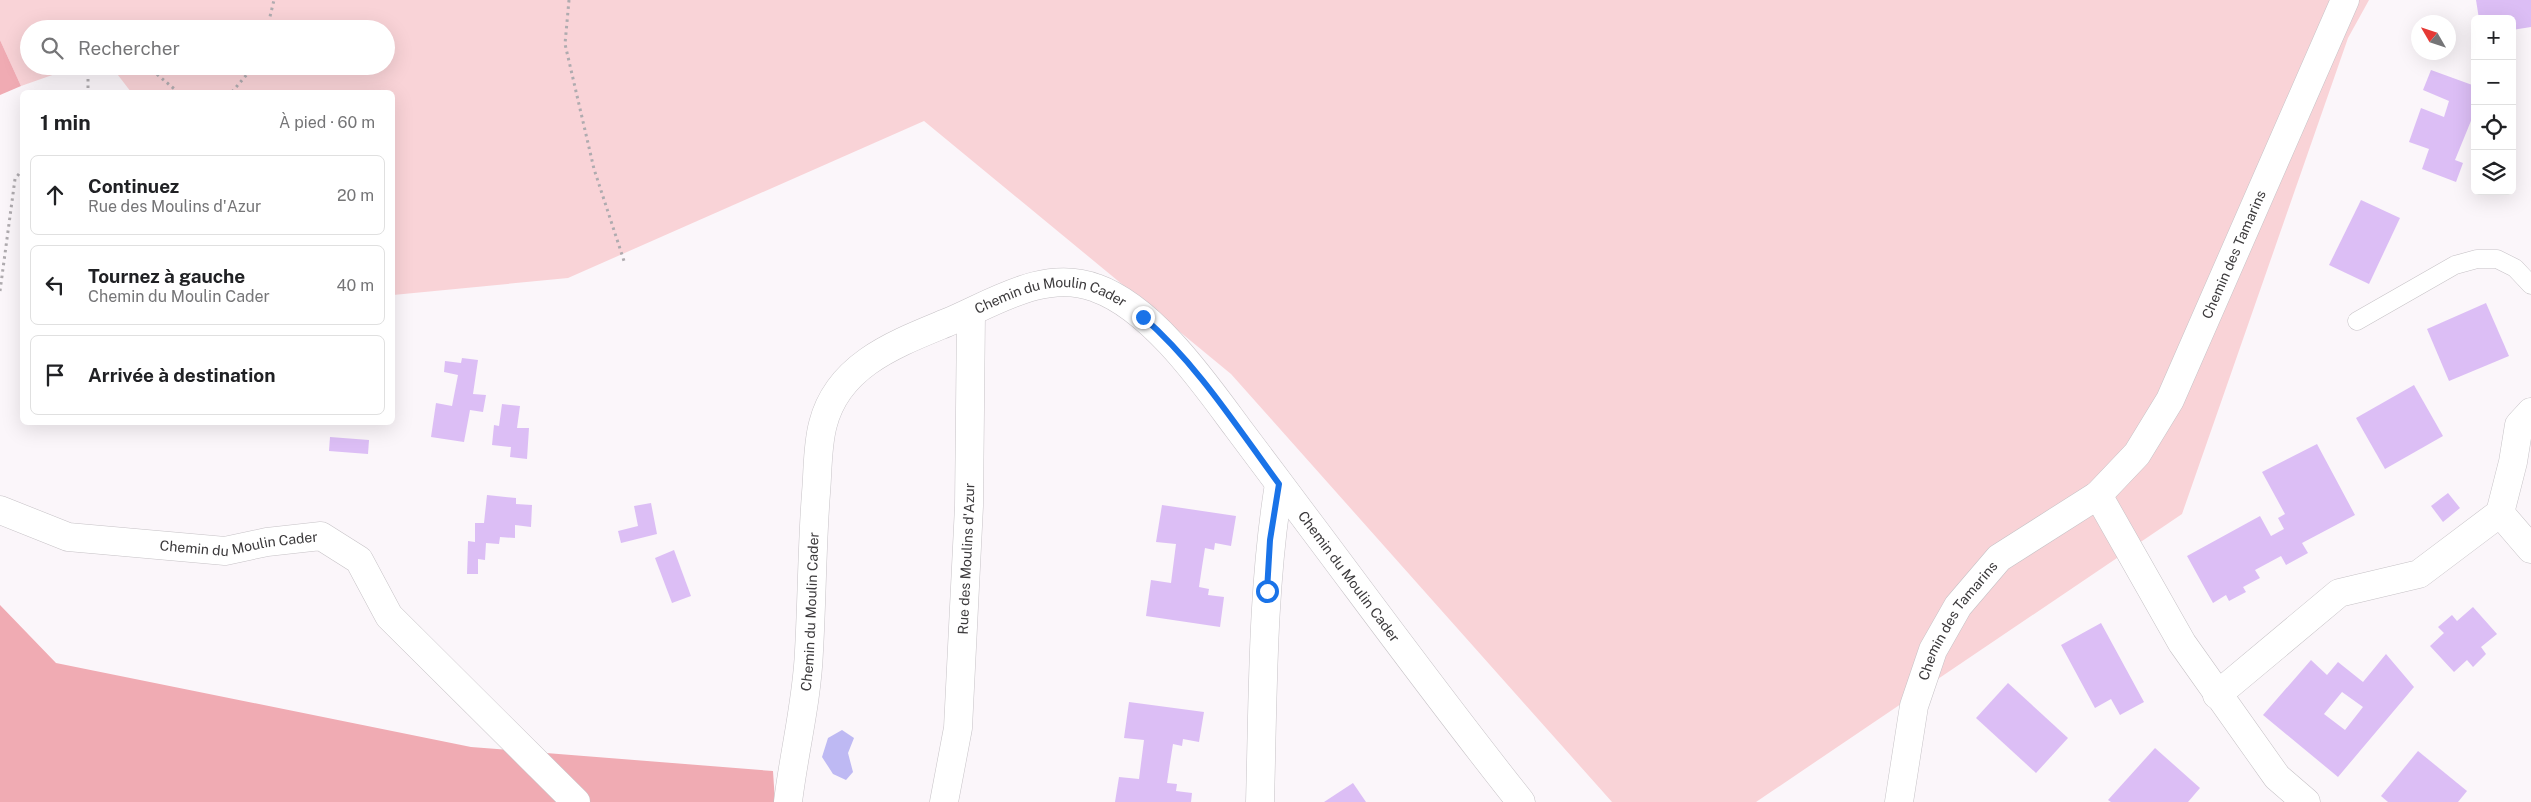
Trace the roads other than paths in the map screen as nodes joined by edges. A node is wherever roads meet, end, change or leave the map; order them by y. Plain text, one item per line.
1 (2345, 0) edge
2 (2531, 285) edge
3 (971, 313) junction
4 (2357, 321) dead end
5 (2531, 412) edge
6 (1279, 484) junction
7 (2098, 495) junction
8 (0, 510) edge
9 (2500, 513) junction
10 (2531, 549) edge
11 (2217, 695) junction
12 (576, 802) edge
13 (788, 802) edge
14 (944, 802) edge
15 (1260, 802) edge
16 (1521, 802) edge
17 (1899, 802) edge
18 (2306, 802) edge

1 - 7 street, Chemin des Tamarins
2 - 4 lane
3 - 6 street, Chemin du Moulin Cader
3 - 13 street, Chemin du Moulin Cader
3 - 14 street, Rue des Moulins d'Azur
5 - 9 street
6 - 15 street
6 - 16 street, Chemin du Moulin Cader
7 - 11 street
7 - 17 street, Chemin des Tamarins
8 - 12 street, Chemin du Moulin Cader
9 - 10 street
9 - 11 street
11 - 18 street

